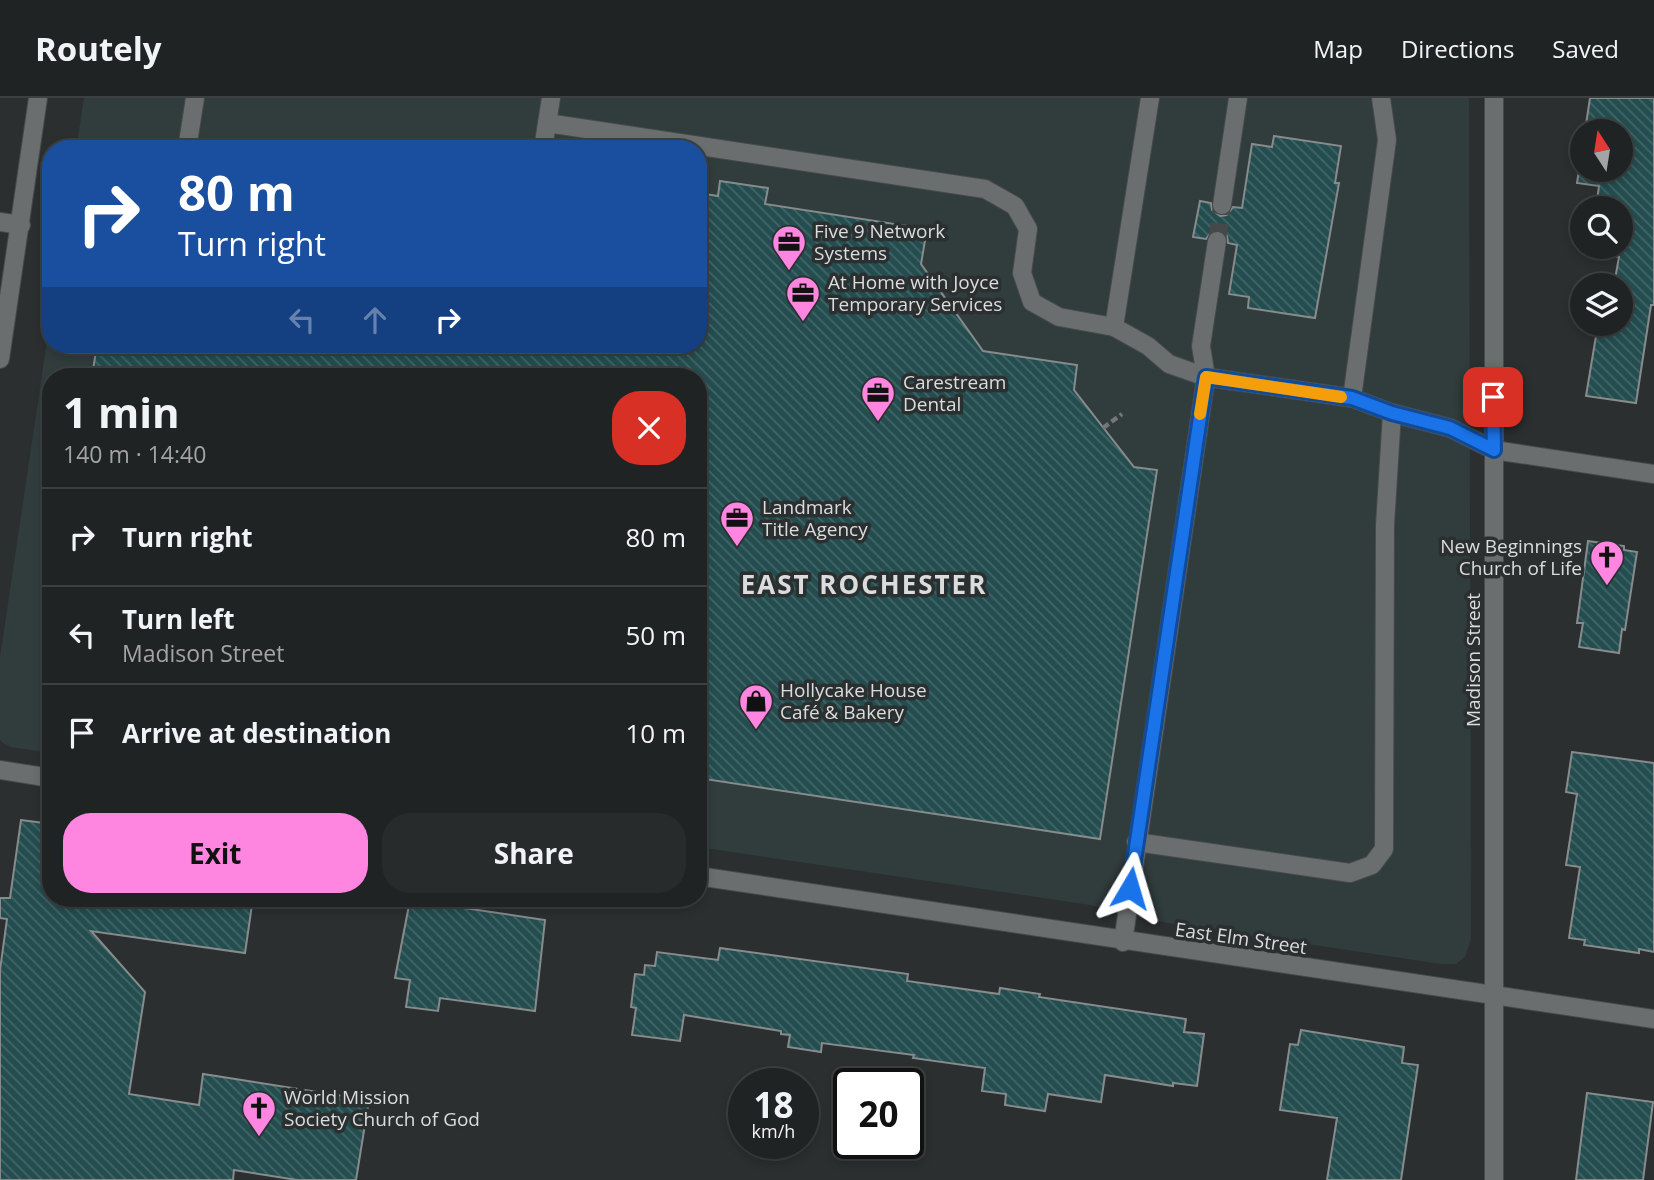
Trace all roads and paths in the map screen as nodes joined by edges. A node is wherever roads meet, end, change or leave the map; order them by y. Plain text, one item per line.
1 (38, 98) edge
2 (195, 98) edge
3 (551, 98) edge
4 (1150, 98) edge
5 (1238, 98) edge
6 (1381, 98) edge
7 (1494, 98) edge
8 (547, 123) junction
9 (188, 140) edge
10 (544, 140) edge
11 (660, 140) edge
12 (707, 147) edge
13 (1222, 205) tunnel mouth
14 (0, 222) edge
15 (21, 225) junction
16 (1217, 241) tunnel mouth
17 (1114, 327) junction
18 (0, 359) edge
19 (1206, 377) junction
20 (1352, 398) junction
21 (1392, 413) junction
22 (1122, 414) dead end
23 (1103, 428) dead end
24 (1494, 450) junction
25 (1654, 474) edge
26 (0, 770) edge
27 (42, 777) edge
28 (1136, 842) junction
29 (707, 877) edge
30 (1123, 942) junction
31 (1494, 995) junction
32 (1654, 1019) edge
33 (1494, 1180) edge

1 - 15 street
2 - 9 street
3 - 8 street
4 - 17 street
5 - 13 street
6 - 20 street
7 - 24 street, Madison Street
8 - 10 street
8 - 11 street
12 - 17 street
14 - 15 street
15 - 18 street
16 - 19 street
17 - 19 street
19 - 20 street
19 - 28 street
20 - 21 street
21 - 24 street
21 - 28 street
22 - 23 path
24 - 25 street
24 - 31 street, Madison Street
26 - 27 street
28 - 30 street
29 - 30 street, East Elm Street
30 - 31 street, East Elm Street
31 - 32 street, East Elm Street
31 - 33 street, Madison Street

